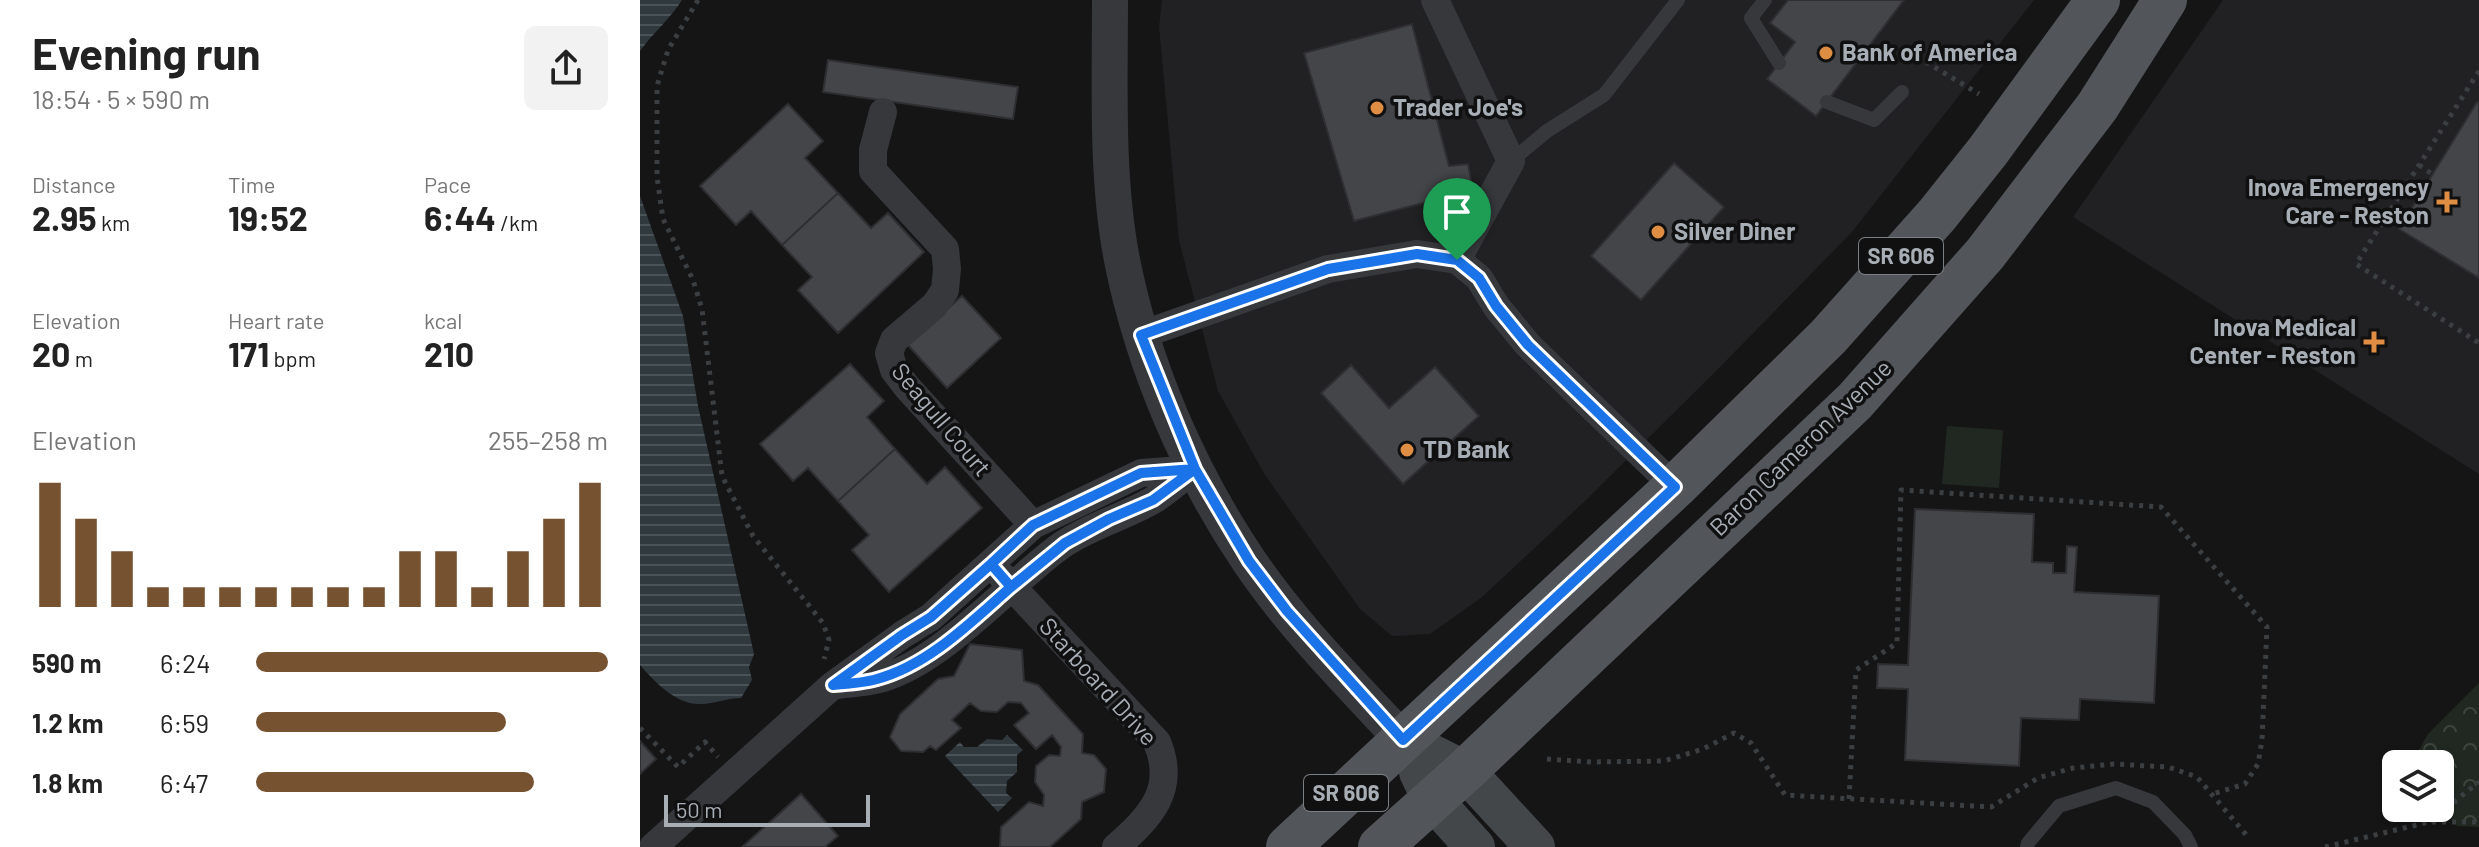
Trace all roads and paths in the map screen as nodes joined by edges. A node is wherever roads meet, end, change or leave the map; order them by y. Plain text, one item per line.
1 (698, 0) edge
2 (1110, 0) edge
3 (1435, 0) edge
4 (1678, 0) edge
5 (1765, 0) edge
6 (2098, 0) edge
7 (2165, 0) edge
8 (1926, 62) dead end
9 (1779, 63) dead end
10 (2479, 71) edge
11 (1902, 92) dead end
12 (1979, 94) dead end
13 (1827, 102) dead end
14 (883, 112) dead end
15 (1511, 161) junction
16 (2419, 165) junction
17 (2432, 174) dead end
18 (1457, 260) junction
19 (1141, 335) junction
20 (2479, 343) edge
21 (1195, 469) junction
22 (1675, 487) junction
23 (1033, 525) junction
24 (991, 564) junction
25 (1011, 587) junction
26 (829, 640) dead end
27 (833, 685) junction
28 (640, 728) edge
29 (1403, 740) junction
30 (1547, 759) dead end
31 (678, 767) dead end
32 (1465, 771) junction
33 (2479, 782) edge
34 (2213, 794) junction
35 (1432, 799) junction
36 (1849, 799) junction
37 (2454, 802) edge
38 (2429, 822) edge
39 (2454, 822) edge
40 (2479, 822) edge
41 (2248, 837) dead end
42 (653, 847) edge
43 (1116, 847) edge
44 (1288, 847) edge
45 (1380, 847) edge
46 (1475, 847) edge
47 (1535, 847) edge
48 (2027, 847) edge
49 (2191, 847) edge
50 (2325, 847) edge

1 - 26 path
2 - 19 street
3 - 15 street
4 - 15 lane
5 - 9 lane
6 - 22 main road, SR 606
7 - 32 main road, Baron Cameron Avenue / SR 606
8 - 12 path
10 - 16 path
11 - 13 lane
14 - 23 street, Seagull Court
15 - 18 street
16 - 17 path
16 - 20 path
18 - 19 street
18 - 22 street
19 - 21 street
21 - 23 street
21 - 25 street
21 - 29 street
22 - 29 main road, SR 606
23 - 24 street
24 - 25 street, Starboard Drive
24 - 27 street
25 - 27 street
25 - 43 street, Starboard Drive
27 - 42 street
28 - 31 path
29 - 32 main road
29 - 35 main road
29 - 44 main road, SR 606
30 - 36 path
32 - 35 main road, Baron Cameron Avenue / SR 606
32 - 47 main road
33 - 37 path
34 - 36 path
34 - 36 path
34 - 41 path
35 - 45 main road, Baron Cameron Avenue / SR 606
35 - 46 main road
38 - 50 path
39 - 40 path
48 - 49 lane

